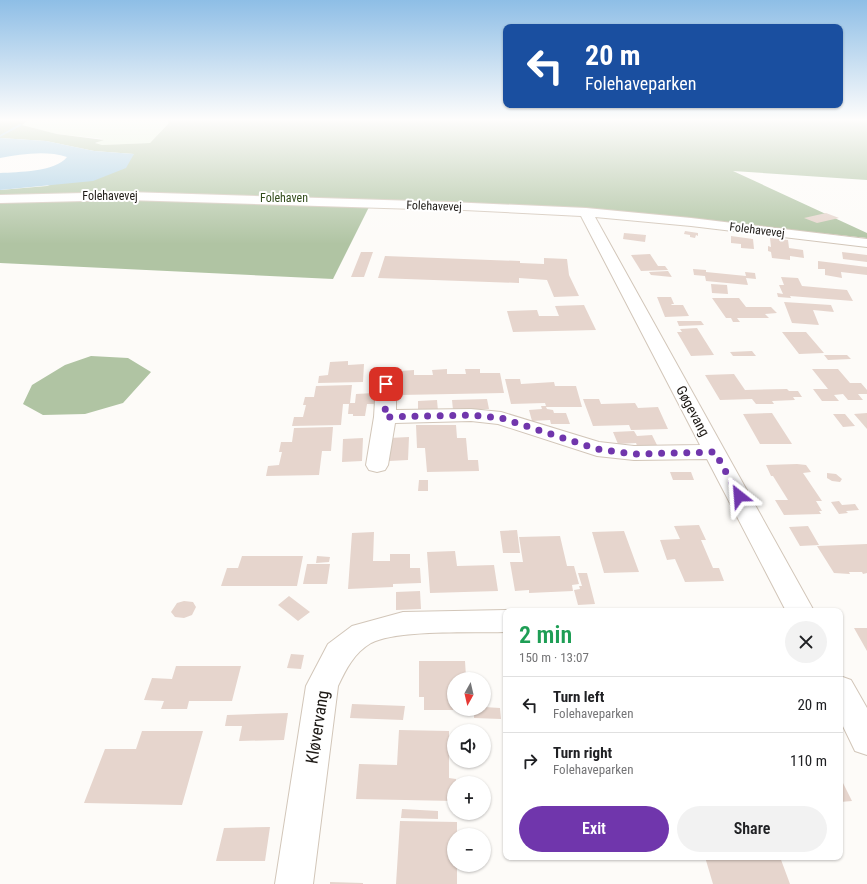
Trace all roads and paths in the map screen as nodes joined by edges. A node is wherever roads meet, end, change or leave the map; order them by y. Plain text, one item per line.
1 (0, 199) edge
2 (586, 212) junction
3 (867, 243) edge
4 (386, 384) dead end
5 (385, 417) junction
6 (715, 452) junction
7 (377, 465) dead end
8 (798, 608) edge
9 (503, 621) edge
10 (843, 695) edge
11 (867, 740) edge
12 (294, 884) edge

1 - 2 street, Folehavevej
2 - 3 street, Folehavevej
2 - 6 street, Gøgevang
4 - 5 street
5 - 6 street
5 - 7 street
6 - 8 street, Gøgevang
9 - 12 street, Kløvervang
10 - 11 street

